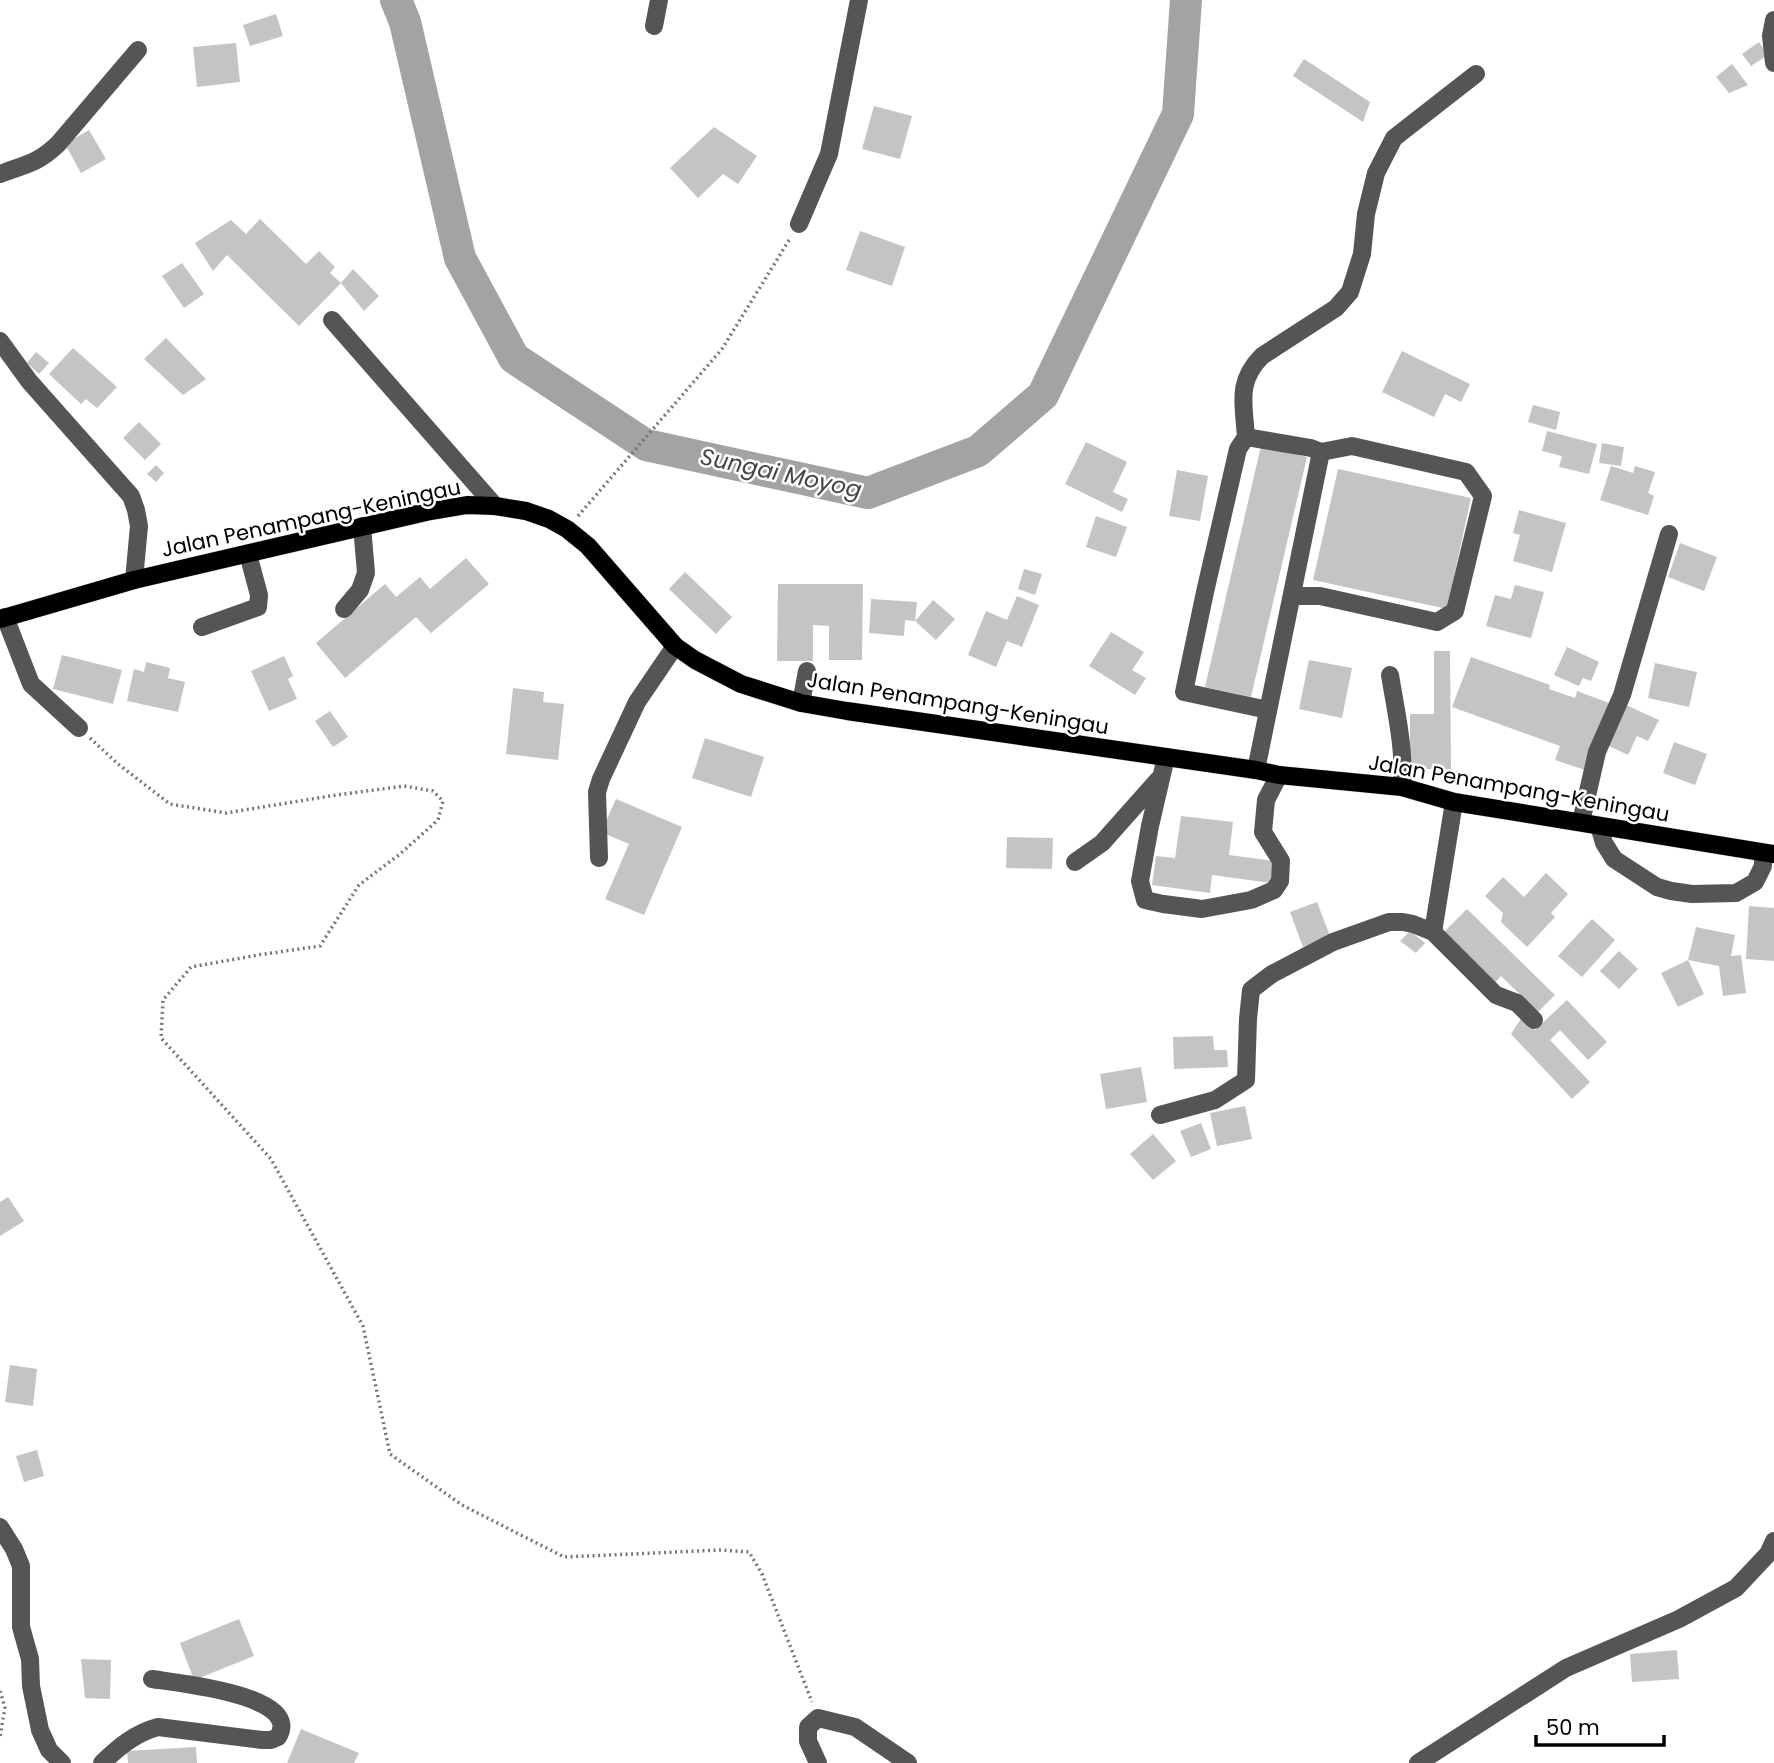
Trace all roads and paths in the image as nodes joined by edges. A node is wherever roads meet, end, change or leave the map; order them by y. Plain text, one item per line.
1 (659, 0) edge
2 (859, 0) edge
3 (1774, 19) edge
4 (654, 26) dead end
5 (138, 50) dead end
6 (1774, 63) edge
7 (1476, 74) dead end
8 (0, 174) edge
9 (799, 224) joint
10 (332, 320) dead end
11 (0, 341) edge
12 (1246, 437) junction
13 (1321, 452) junction
14 (495, 506) junction
15 (362, 526) junction
16 (567, 529) junction
17 (1669, 534) dead end
18 (248, 554) junction
19 (134, 580) junction
20 (1293, 596) junction
21 (344, 609) dead end
22 (2, 618) edge
23 (202, 627) dead end
24 (675, 646) junction
25 (807, 671) dead end
26 (1390, 675) dead end
27 (801, 703) junction
28 (1268, 710) junction
29 (79, 728) joint
30 (1166, 757) junction
31 (1256, 770) junction
32 (1279, 775) junction
33 (1160, 777) junction
34 (1402, 788) junction
35 (1454, 802) junction
36 (1590, 824) junction
37 (1769, 853) edge
38 (599, 858) dead end
39 (1075, 862) dead end
40 (1433, 932) junction
41 (1534, 1020) dead end
42 (1160, 1115) dead end
43 (0, 1527) edge
44 (1774, 1541) edge
45 (152, 1679) dead end
46 (0, 1691) edge
47 (818, 1717) junction
48 (0, 1737) edge
49 (62, 1763) edge
50 (102, 1763) edge
51 (818, 1763) edge
52 (908, 1763) edge
53 (1418, 1763) edge

1 - 4 street
2 - 9 street
3 - 6 street
5 - 8 street
7 - 12 street
9 - 16 path
10 - 14 street
11 - 19 street
12 - 13 street
12 - 28 street
13 - 20 street
13 - 20 street
14 - 15 main road, Jalan Penampang-Keningau
14 - 16 main road, Jalan Penampang-Keningau
15 - 18 main road, Jalan Penampang-Keningau
15 - 21 street
16 - 24 main road, Jalan Penampang-Keningau
17 - 36 street
18 - 19 main road, Jalan Penampang-Keningau
18 - 23 street
19 - 22 main road, Jalan Penampang-Keningau
20 - 28 street
22 - 29 street
24 - 27 main road, Jalan Penampang-Keningau
24 - 38 street
25 - 27 street
26 - 34 street
27 - 30 main road, Jalan Penampang-Keningau
28 - 31 street
29 - 47 path
30 - 31 main road, Jalan Penampang-Keningau
30 - 33 street
31 - 32 main road, Jalan Penampang-Keningau
32 - 33 street
32 - 34 main road, Jalan Penampang-Keningau
33 - 39 street
34 - 35 main road, Jalan Penampang-Keningau
35 - 36 main road, Jalan Penampang-Keningau
35 - 40 street
36 - 37 main road, Jalan Penampang-Keningau
36 - 37 street
40 - 41 street
40 - 42 street
43 - 49 street
44 - 53 street
45 - 50 street
46 - 48 path
47 - 51 street
47 - 52 street

